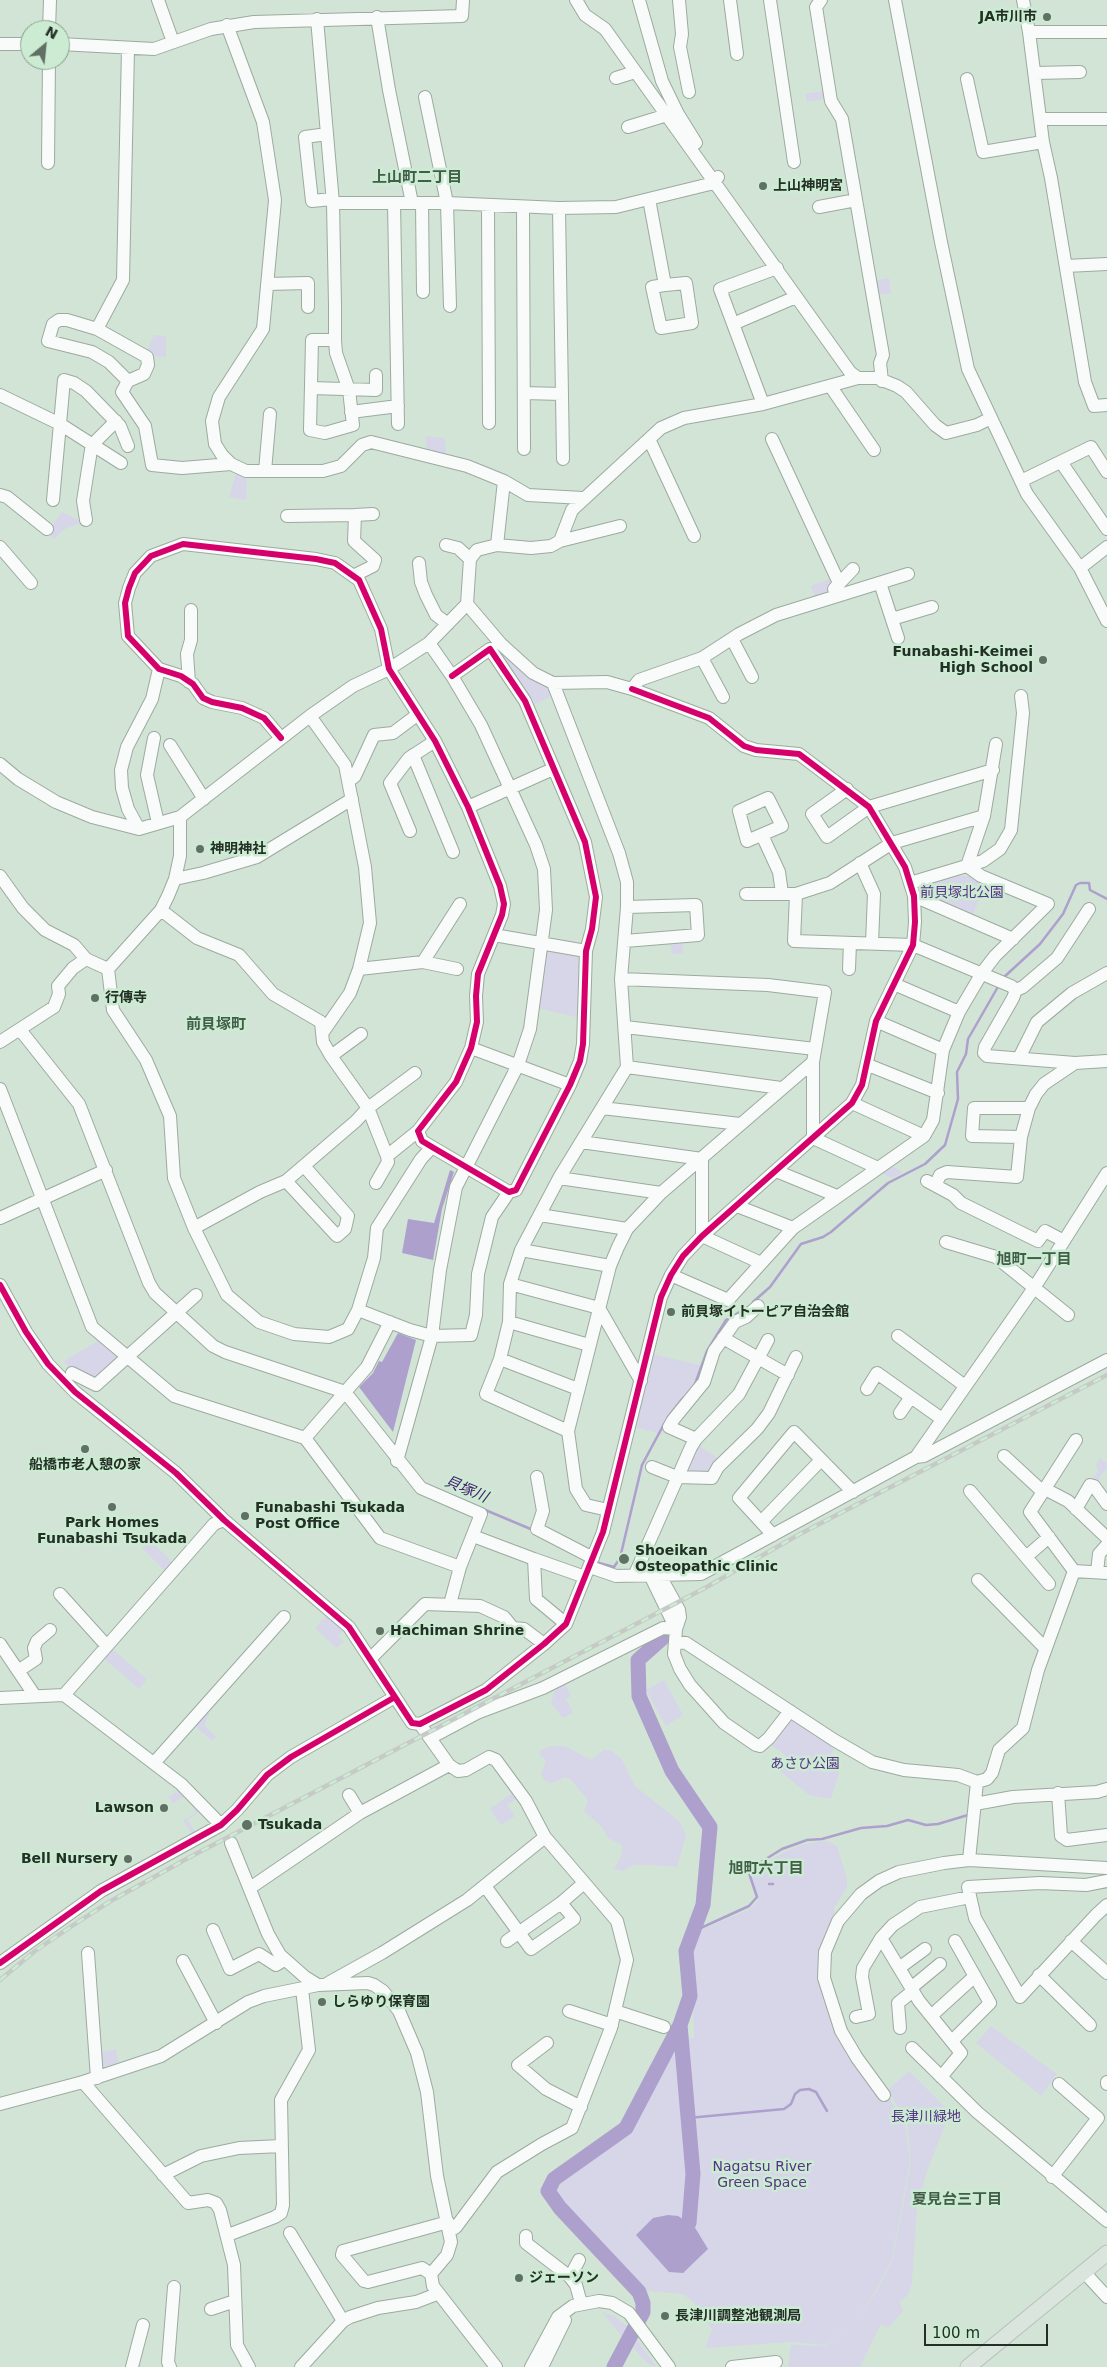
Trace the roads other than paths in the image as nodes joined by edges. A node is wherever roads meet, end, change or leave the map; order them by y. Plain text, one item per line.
1 (50, 0) edge
2 (158, 0) edge
3 (462, 0) edge
4 (576, 0) edge
5 (639, 0) edge
6 (679, 0) edge
7 (730, 0) edge
8 (770, 0) edge
9 (821, 0) edge
10 (895, 0) edge
11 (1023, 0) edge
12 (377, 18) junction
13 (316, 19) junction
14 (49, 20) edge
15 (227, 25) junction
16 (1029, 32) junction
17 (1107, 32) edge
18 (174, 42) junction
19 (0, 44) edge
20 (20, 44) edge
21 (70, 45) edge
22 (128, 49) junction
23 (737, 54) dead end
24 (49, 70) edge
25 (635, 72) junction
26 (1080, 72) dead end
27 (1035, 73) junction
28 (616, 78) dead end
29 (967, 79) dead end
30 (690, 92) dead end
31 (424, 97) dead end
32 (667, 115) junction
33 (1041, 119) junction
34 (1107, 119) edge
35 (628, 127) dead end
36 (327, 134) junction
37 (1043, 142) junction
38 (794, 162) dead end
39 (48, 163) dead end
40 (714, 183) junction
41 (649, 199) junction
42 (856, 200) junction
43 (332, 201) junction
44 (394, 203) junction
45 (417, 203) junction
46 (447, 203) junction
47 (488, 205) junction
48 (523, 207) junction
49 (819, 207) dead end
50 (559, 208) junction
51 (1107, 264) edge
52 (1066, 266) junction
53 (776, 268) junction
54 (268, 284) junction
55 (665, 285) dead end
56 (423, 292) dead end
57 (796, 298) junction
58 (450, 306) dead end
59 (308, 307) dead end
60 (733, 324) junction
61 (97, 329) junction
62 (335, 340) junction
63 (376, 375) dead end
64 (858, 378) junction
65 (128, 380) junction
66 (882, 381) junction
67 (831, 387) junction
68 (311, 388) junction
69 (350, 390) junction
70 (524, 393) junction
71 (562, 394) junction
72 (0, 395) edge
73 (763, 404) junction
74 (1107, 405) edge
75 (398, 406) junction
76 (351, 412) junction
77 (270, 414) dead end
78 (990, 418) junction
79 (116, 421) junction
80 (489, 423) dead end
81 (60, 424) junction
82 (398, 424) dead end
83 (649, 439) junction
84 (770, 440) dead end
85 (93, 444) junction
86 (128, 446) dead end
87 (524, 449) dead end
88 (874, 450) dead end
89 (1102, 455) edge
90 (563, 459) dead end
91 (1061, 462) junction
92 (121, 463) dead end
93 (231, 464) junction
94 (265, 471) junction
95 (1107, 472) edge
96 (504, 481) junction
97 (1021, 481) junction
98 (0, 495) edge
99 (583, 498) junction
100 (53, 500) dead end
101 (373, 514) dead end
102 (354, 515) junction
103 (287, 516) dead end
104 (86, 520) dead end
105 (1104, 520) edge
106 (620, 526) dead end
107 (47, 529) dead end
108 (694, 536) dead end
109 (560, 541) junction
110 (446, 545) dead end
111 (497, 545) junction
112 (0, 546) edge
113 (1107, 547) edge
114 (470, 559) junction
115 (419, 563) dead end
116 (852, 568) dead end
117 (1080, 568) junction
118 (908, 574) dead end
119 (353, 576) junction
120 (31, 583) dead end
121 (839, 583) junction
122 (880, 583) junction
123 (1101, 596) edge
124 (827, 599) junction
125 (466, 604) junction
126 (932, 607) dead end
127 (191, 610) dead end
128 (892, 619) junction
129 (1107, 621) edge
130 (448, 624) junction
131 (898, 638) dead end
132 (732, 639) junction
133 (429, 643) junction
134 (702, 658) junction
135 (158, 669) junction
136 (389, 669) junction
137 (452, 676) junction
138 (752, 677) dead end
139 (189, 682) junction
140 (553, 683) junction
141 (632, 689) junction
142 (1021, 696) dead end
143 (723, 697) dead end
144 (417, 715) junction
145 (310, 716) junction
146 (154, 738) dead end
147 (280, 738) junction
148 (434, 741) junction
149 (996, 744) dead end
150 (170, 745) dead end
151 (413, 755) junction
152 (0, 764) edge
153 (553, 769) junction
154 (993, 770) junction
155 (350, 780) junction
156 (510, 789) junction
157 (847, 789) junction
158 (204, 799) junction
159 (352, 799) junction
160 (468, 807) junction
161 (869, 807) junction
162 (984, 816) junction
163 (180, 817) junction
164 (158, 823) junction
165 (139, 829) junction
166 (410, 831) dead end
167 (762, 835) dead end
168 (892, 843) junction
169 (453, 852) dead end
170 (860, 863) junction
171 (967, 866) junction
172 (0, 876) edge
173 (175, 879) junction
174 (910, 883) junction
175 (746, 894) dead end
176 (782, 894) junction
177 (796, 894) junction
178 (914, 896) junction
179 (460, 904) dead end
180 (627, 908) junction
181 (1089, 909) dead end
182 (161, 910) junction
183 (494, 935) junction
184 (1013, 939) junction
185 (625, 942) junction
186 (850, 943) junction
187 (872, 943) junction
188 (542, 944) junction
189 (912, 945) junction
190 (586, 951) junction
191 (86, 959) junction
192 (423, 962) junction
193 (108, 969) junction
194 (359, 969) junction
195 (456, 969) dead end
196 (849, 969) dead end
197 (982, 973) junction
198 (1107, 973) edge
199 (621, 979) junction
200 (894, 984) junction
201 (1016, 990) junction
202 (959, 1012) junction
203 (876, 1021) junction
204 (626, 1027) junction
205 (21, 1030) junction
206 (323, 1032) junction
207 (361, 1034) dead end
208 (0, 1042) edge
209 (471, 1048) junction
210 (943, 1050) junction
211 (814, 1055) junction
212 (330, 1056) junction
213 (1019, 1058) junction
214 (1107, 1061) edge
215 (1075, 1063) junction
216 (518, 1065) junction
217 (868, 1065) junction
218 (627, 1067) junction
219 (415, 1073) dead end
220 (570, 1085) junction
221 (781, 1088) junction
222 (0, 1089) edge
223 (938, 1094) junction
224 (852, 1103) junction
225 (368, 1108) junction
226 (602, 1108) junction
227 (1029, 1108) junction
228 (740, 1124) junction
229 (418, 1132) junction
230 (924, 1136) junction
231 (1022, 1137) junction
232 (812, 1138) junction
233 (581, 1142) junction
234 (432, 1147) junction
235 (387, 1156) junction
236 (702, 1159) junction
237 (304, 1166) junction
238 (465, 1167) junction
239 (878, 1168) junction
240 (106, 1170) junction
241 (776, 1171) junction
242 (1107, 1173) edge
243 (559, 1178) junction
244 (286, 1181) junction
245 (376, 1183) dead end
246 (508, 1192) junction
247 (661, 1194) junction
248 (836, 1196) junction
249 (42, 1198) junction
250 (738, 1206) junction
251 (540, 1216) junction
252 (0, 1218) edge
253 (194, 1228) junction
254 (793, 1228) junction
255 (627, 1229) junction
256 (702, 1236) junction
257 (1064, 1241) junction
258 (946, 1242) dead end
259 (521, 1250) junction
260 (760, 1263) junction
261 (610, 1266) junction
262 (671, 1275) junction
263 (510, 1284) junction
264 (0, 1285) edge
265 (1034, 1288) junction
266 (196, 1295) dead end
267 (758, 1306) dead end
268 (599, 1308) junction
269 (358, 1310) junction
270 (175, 1313) junction
271 (1068, 1315) dead end
272 (390, 1322) junction
273 (509, 1322) junction
274 (432, 1336) junction
275 (898, 1336) dead end
276 (723, 1338) junction
277 (768, 1340) dead end
278 (589, 1345) junction
279 (759, 1357) junction
280 (796, 1357) dead end
281 (127, 1358) junction
282 (500, 1359) junction
283 (1107, 1360) edge
284 (72, 1373) dead end
285 (788, 1375) junction
286 (641, 1381) junction
287 (965, 1386) junction
288 (578, 1389) junction
289 (867, 1389) dead end
290 (345, 1392) junction
291 (911, 1397) junction
292 (900, 1413) dead end
293 (942, 1419) junction
294 (568, 1432) junction
295 (305, 1438) junction
296 (696, 1439) junction
297 (1076, 1440) dead end
298 (1004, 1456) dead end
299 (916, 1458) junction
300 (397, 1460) junction
301 (822, 1460) junction
302 (652, 1467) dead end
303 (536, 1477) dead end
304 (677, 1477) junction
305 (970, 1491) dead end
306 (1044, 1491) junction
307 (852, 1492) junction
308 (1107, 1504) edge
309 (1076, 1509) junction
310 (608, 1510) junction
311 (224, 1520) junction
312 (761, 1522) junction
313 (773, 1534) junction
314 (473, 1536) junction
315 (1049, 1538) junction
316 (1107, 1538) edge
317 (1107, 1545) edge
318 (1026, 1557) junction
319 (534, 1559) junction
320 (460, 1567) junction
321 (589, 1567) junction
322 (1074, 1571) junction
323 (1102, 1573) edge
324 (635, 1574) junction
325 (655, 1575) junction
326 (978, 1580) dead end
327 (1049, 1584) dead end
328 (60, 1594) dead end
329 (450, 1604) junction
330 (284, 1617) dead end
331 (566, 1624) junction
332 (50, 1630) dead end
333 (676, 1635) junction
334 (0, 1644) edge
335 (544, 1644) junction
336 (106, 1645) junction
337 (1045, 1648) junction
338 (370, 1658) junction
339 (18, 1671) junction
340 (64, 1695) junction
341 (35, 1696) junction
342 (395, 1697) junction
343 (0, 1698) edge
344 (790, 1711) junction
345 (420, 1724) junction
346 (430, 1738) junction
347 (154, 1764) junction
348 (449, 1765) junction
349 (978, 1782) junction
350 (1107, 1789) edge
351 (1058, 1794) junction
352 (349, 1795) dead end
353 (975, 1804) junction
354 (360, 1814) junction
355 (221, 1825) junction
356 (1107, 1835) edge
357 (545, 1836) junction
358 (232, 1843) dead end
359 (969, 1860) junction
360 (1107, 1868) edge
361 (1107, 1881) edge
362 (584, 1883) junction
363 (485, 1886) junction
364 (250, 1888) junction
365 (970, 1897) junction
366 (561, 1903) junction
367 (1107, 1905) edge
368 (213, 1930) dead end
369 (519, 1933) junction
370 (881, 1938) junction
371 (507, 1941) dead end
372 (955, 1941) dead end
373 (1071, 1941) junction
374 (925, 1949) dead end
375 (88, 1953) dead end
376 (284, 1960) junction
377 (183, 1961) dead end
378 (0, 1963) edge
379 (940, 1964) dead end
380 (899, 1968) junction
381 (1107, 1972) edge
382 (1039, 1975) junction
383 (975, 1976) junction
384 (322, 1985) junction
385 (302, 1989) junction
386 (912, 1989) junction
387 (569, 2010) dead end
388 (616, 2011) junction
389 (931, 2016) junction
390 (856, 2017) dead end
391 (216, 2022) junction
392 (612, 2025) junction
393 (1090, 2025) dead end
394 (664, 2027) dead end
395 (900, 2028) dead end
396 (952, 2041) junction
397 (547, 2043) dead end
398 (912, 2048) dead end
399 (941, 2076) junction
400 (97, 2078) junction
401 (83, 2082) junction
402 (1059, 2084) dead end
403 (884, 2094) dead end
404 (0, 2104) edge
405 (581, 2107) junction
406 (281, 2146) junction
407 (163, 2175) junction
408 (1052, 2177) junction
409 (1107, 2221) edge
410 (449, 2227) junction
411 (290, 2233) dead end
412 (228, 2235) junction
413 (526, 2236) dead end
414 (1107, 2253) edge
415 (579, 2260) dead end
416 (1084, 2272) junction
417 (431, 2274) junction
418 (570, 2278) junction
419 (174, 2287) dead end
420 (437, 2294) junction
421 (1107, 2297) edge
422 (235, 2301) junction
423 (581, 2303) junction
424 (211, 2309) dead end
425 (343, 2321) junction
426 (144, 2325) dead end
427 (635, 2325) junction
428 (776, 2362) dead end
429 (971, 2366) edge
430 (132, 2367) edge
431 (170, 2367) edge
432 (249, 2367) edge
433 (301, 2367) edge
434 (496, 2367) edge
435 (531, 2367) edge
436 (542, 2367) edge
437 (661, 2367) edge
438 (669, 2367) edge
439 (732, 2367) edge

1 - 14 street
2 - 18 street
3 - 12 street
4 - 25 street
5 - 40 street
6 - 30 street
7 - 23 street
8 - 38 street
9 - 42 street
10 - 78 street
11 - 16 street
12 - 13 street
12 - 45 street
13 - 15 street
13 - 36 street
15 - 18 street
15 - 54 street
16 - 17 street
16 - 27 street
18 - 22 street
19 - 20 street
21 - 22 street
22 - 61 street
24 - 39 street
25 - 28 street
25 - 32 street
26 - 27 street
27 - 33 street
29 - 37 street
31 - 46 street
32 - 35 street
32 - 40 street
33 - 34 street
33 - 37 street
36 - 43 street
36 - 43 street
37 - 52 street
40 - 41 street
40 - 53 street
41 - 50 street
41 - 55 street
42 - 49 street
42 - 66 street
43 - 44 street
43 - 62 street
44 - 45 street
44 - 75 street
45 - 46 street
45 - 56 street
46 - 47 street
46 - 58 street
47 - 48 street
47 - 80 street
48 - 50 street
48 - 70 street
50 - 71 street
51 - 52 street
52 - 74 street
53 - 57 street
53 - 60 street
54 - 59 street
54 - 93 street
57 - 60 street
57 - 64 street
60 - 73 street
61 - 65 street
61 - 65 street
62 - 68 street
62 - 69 street
63 - 69 street
64 - 66 street
64 - 67 street
65 - 93 street
66 - 78 street
67 - 73 street
67 - 88 street
68 - 69 street
68 - 76 street
69 - 76 street
70 - 71 street
70 - 87 street
71 - 90 street
72 - 81 street
73 - 83 street
75 - 76 street
75 - 82 street
77 - 94 street
78 - 97 street
79 - 81 street
79 - 85 street
79 - 86 street
81 - 85 street
81 - 100 street
83 - 99 street
83 - 108 street
84 - 121 street
85 - 92 street
85 - 104 street
89 - 91 street
89 - 95 street
91 - 97 street
91 - 105 street
93 - 94 street
94 - 96 street
96 - 99 street
96 - 111 street
97 - 117 street
98 - 107 street
99 - 109 street
101 - 102 street
102 - 103 street
102 - 119 street
106 - 109 street
109 - 111 street
110 - 114 street
111 - 114 street
112 - 120 street
113 - 117 street
114 - 125 street
115 - 130 street
116 - 121 street
117 - 123 street
118 - 122 street
119 - 135 street
119 - 136 street
121 - 124 street
122 - 124 street
122 - 128 street
123 - 129 street
124 - 132 street
125 - 130 street
125 - 140 street
126 - 128 street
127 - 139 street
128 - 131 street
130 - 133 street
132 - 134 street
132 - 138 street
133 - 136 street
133 - 137 street
134 - 141 street
134 - 143 street
135 - 139 street
135 - 165 street
136 - 144 street
136 - 145 street
137 - 153 street
137 - 156 street
139 - 147 street
140 - 141 street
140 - 180 street
141 - 157 street
142 - 171 street
144 - 148 street
144 - 155 street
145 - 147 street
145 - 155 street
146 - 164 street
147 - 158 street
148 - 151 street
148 - 160 street
149 - 154 street
150 - 158 street
151 - 166 street
151 - 169 street
152 - 165 street
153 - 156 street
153 - 190 street
154 - 161 street
154 - 162 street
155 - 159 street
156 - 160 street
156 - 188 street
157 - 161 street
157 - 161 street
158 - 163 street
159 - 173 street
159 - 194 street
160 - 183 street
161 - 168 street
162 - 168 street
162 - 171 street
163 - 164 street
163 - 173 street
164 - 165 street
167 - 176 street
168 - 170 street
168 - 174 street
170 - 177 street
170 - 187 street
171 - 174 street
171 - 184 street
172 - 191 street
173 - 182 street
174 - 178 street
175 - 176 street
176 - 177 street
177 - 186 street
178 - 184 street
178 - 189 street
179 - 192 street
180 - 185 street
180 - 185 street
181 - 201 street
182 - 193 street
182 - 206 street
183 - 188 street
183 - 209 street
184 - 197 street
185 - 199 street
186 - 187 street
186 - 196 street
187 - 189 street
188 - 190 street
188 - 216 street
189 - 197 street
189 - 200 street
190 - 220 street
191 - 193 street
191 - 205 street
192 - 194 street
192 - 195 street
193 - 253 street
194 - 206 street
197 - 201 street
197 - 202 street
198 - 213 street
199 - 204 street
199 - 211 street
200 - 202 street
200 - 203 street
201 - 213 street
202 - 210 street
203 - 210 street
203 - 217 street
204 - 211 street
204 - 218 street
205 - 208 street
205 - 240 street
206 - 212 street
207 - 212 street
209 - 216 street
209 - 229 street
210 - 223 street
211 - 221 street
211 - 232 street
212 - 225 street
213 - 215 street
214 - 215 street
215 - 227 street
216 - 220 street
216 - 238 street
217 - 223 street
217 - 224 street
218 - 221 street
218 - 226 street
219 - 225 street
220 - 246 street
221 - 228 street
222 - 249 street
223 - 230 street
224 - 230 street
224 - 232 street
225 - 235 street
225 - 237 street
226 - 228 street
226 - 233 street
227 - 231 street
227 - 231 street
228 - 236 street
229 - 234 street
229 - 235 street
230 - 239 street
231 - 257 street
232 - 239 street
232 - 241 street
233 - 236 street
233 - 243 street
234 - 238 street
234 - 269 street
235 - 245 street
236 - 247 street
236 - 256 street
237 - 244 street
237 - 244 street
238 - 246 street
238 - 274 street
239 - 248 street
240 - 249 street
240 - 270 street
241 - 248 street
241 - 250 street
242 - 257 street
243 - 247 street
243 - 251 street
244 - 253 street
246 - 274 street
247 - 255 street
248 - 254 street
249 - 252 street
249 - 281 street
250 - 254 street
250 - 256 street
251 - 255 street
251 - 259 street
253 - 269 street
254 - 260 street
255 - 261 street
256 - 260 street
256 - 262 street
257 - 265 street
258 - 265 street
259 - 261 street
259 - 263 street
260 - 262 street
261 - 268 street
262 - 286 street
263 - 268 street
263 - 273 street
264 - 311 street
265 - 271 street
265 - 287 street
266 - 270 street
267 - 276 street
268 - 278 street
268 - 286 street
269 - 272 street
270 - 281 street
270 - 290 street
272 - 274 street
272 - 290 street
273 - 278 street
273 - 282 street
274 - 300 street
275 - 287 street
276 - 279 street
276 - 296 street
277 - 279 street
278 - 288 street
279 - 285 street
279 - 296 street
280 - 285 street
281 - 284 street
281 - 295 street
282 - 288 street
282 - 294 street
283 - 299 street
285 - 304 street
286 - 310 street
287 - 293 street
288 - 294 street
289 - 291 street
290 - 295 street
290 - 300 street
291 - 292 street
291 - 293 street
293 - 299 street
294 - 310 street
295 - 320 street
296 - 304 street
297 - 306 street
298 - 306 street
299 - 307 street
300 - 314 street
301 - 307 street
301 - 312 street
301 - 312 street
302 - 304 street
303 - 321 street
304 - 324 street
305 - 318 street
306 - 309 street
306 - 315 street
307 - 313 street
308 - 309 street
309 - 316 street
310 - 321 street
311 - 336 street
311 - 338 street
312 - 313 street
313 - 325 street
314 - 319 street
314 - 320 street
315 - 318 street
315 - 322 street
317 - 323 street
318 - 327 street
319 - 321 street
319 - 331 street
320 - 329 street
321 - 324 street
321 - 331 street
322 - 323 street
322 - 337 street
324 - 325 street
325 - 333 street
326 - 337 street
328 - 336 street
329 - 335 street
329 - 338 street
330 - 347 street
331 - 335 street
332 - 339 street
333 - 344 street
333 - 344 street
333 - 346 street
334 - 339 street
335 - 345 street
336 - 340 street
337 - 349 street
338 - 342 street
339 - 341 street
340 - 341 street
340 - 347 street
341 - 343 street
342 - 345 street
342 - 355 street
344 - 349 street
345 - 346 street
346 - 348 street
347 - 355 street
348 - 354 street
348 - 357 street
349 - 353 street
350 - 351 street
351 - 353 street
351 - 356 street
352 - 354 street
353 - 359 street
354 - 364 street
355 - 378 street
357 - 362 street
357 - 363 street
358 - 364 street
359 - 360 street
359 - 403 street
361 - 365 street
362 - 366 street
362 - 388 street
363 - 369 street
363 - 384 street
364 - 376 street
365 - 370 street
365 - 382 street
366 - 369 street
366 - 369 street
367 - 373 street
368 - 376 street
369 - 371 street
370 - 380 street
370 - 390 street
372 - 383 street
373 - 381 street
373 - 382 street
374 - 380 street
375 - 400 street
376 - 384 street
377 - 391 street
379 - 386 street
380 - 386 street
382 - 393 street
383 - 389 street
383 - 396 street
384 - 385 street
384 - 410 street
385 - 391 street
385 - 406 street
386 - 389 street
386 - 395 street
387 - 392 street
388 - 392 street
388 - 394 street
389 - 396 street
391 - 400 street
392 - 405 street
396 - 399 street
397 - 405 street
398 - 399 street
399 - 408 street
400 - 401 street
401 - 404 street
401 - 407 street
402 - 408 street
405 - 410 street
406 - 407 street
406 - 412 street
407 - 412 street
408 - 409 street
410 - 417 street
410 - 417 street
411 - 425 street
412 - 422 street
413 - 418 street
414 - 416 main road
415 - 418 street
416 - 421 street
416 - 429 main road
417 - 420 street
418 - 423 street
419 - 431 street
420 - 425 street
420 - 434 street
422 - 424 street
422 - 432 street
423 - 427 street
423 - 435 street
425 - 433 street
426 - 430 street
427 - 436 street
427 - 437 street
427 - 438 street
428 - 439 street

